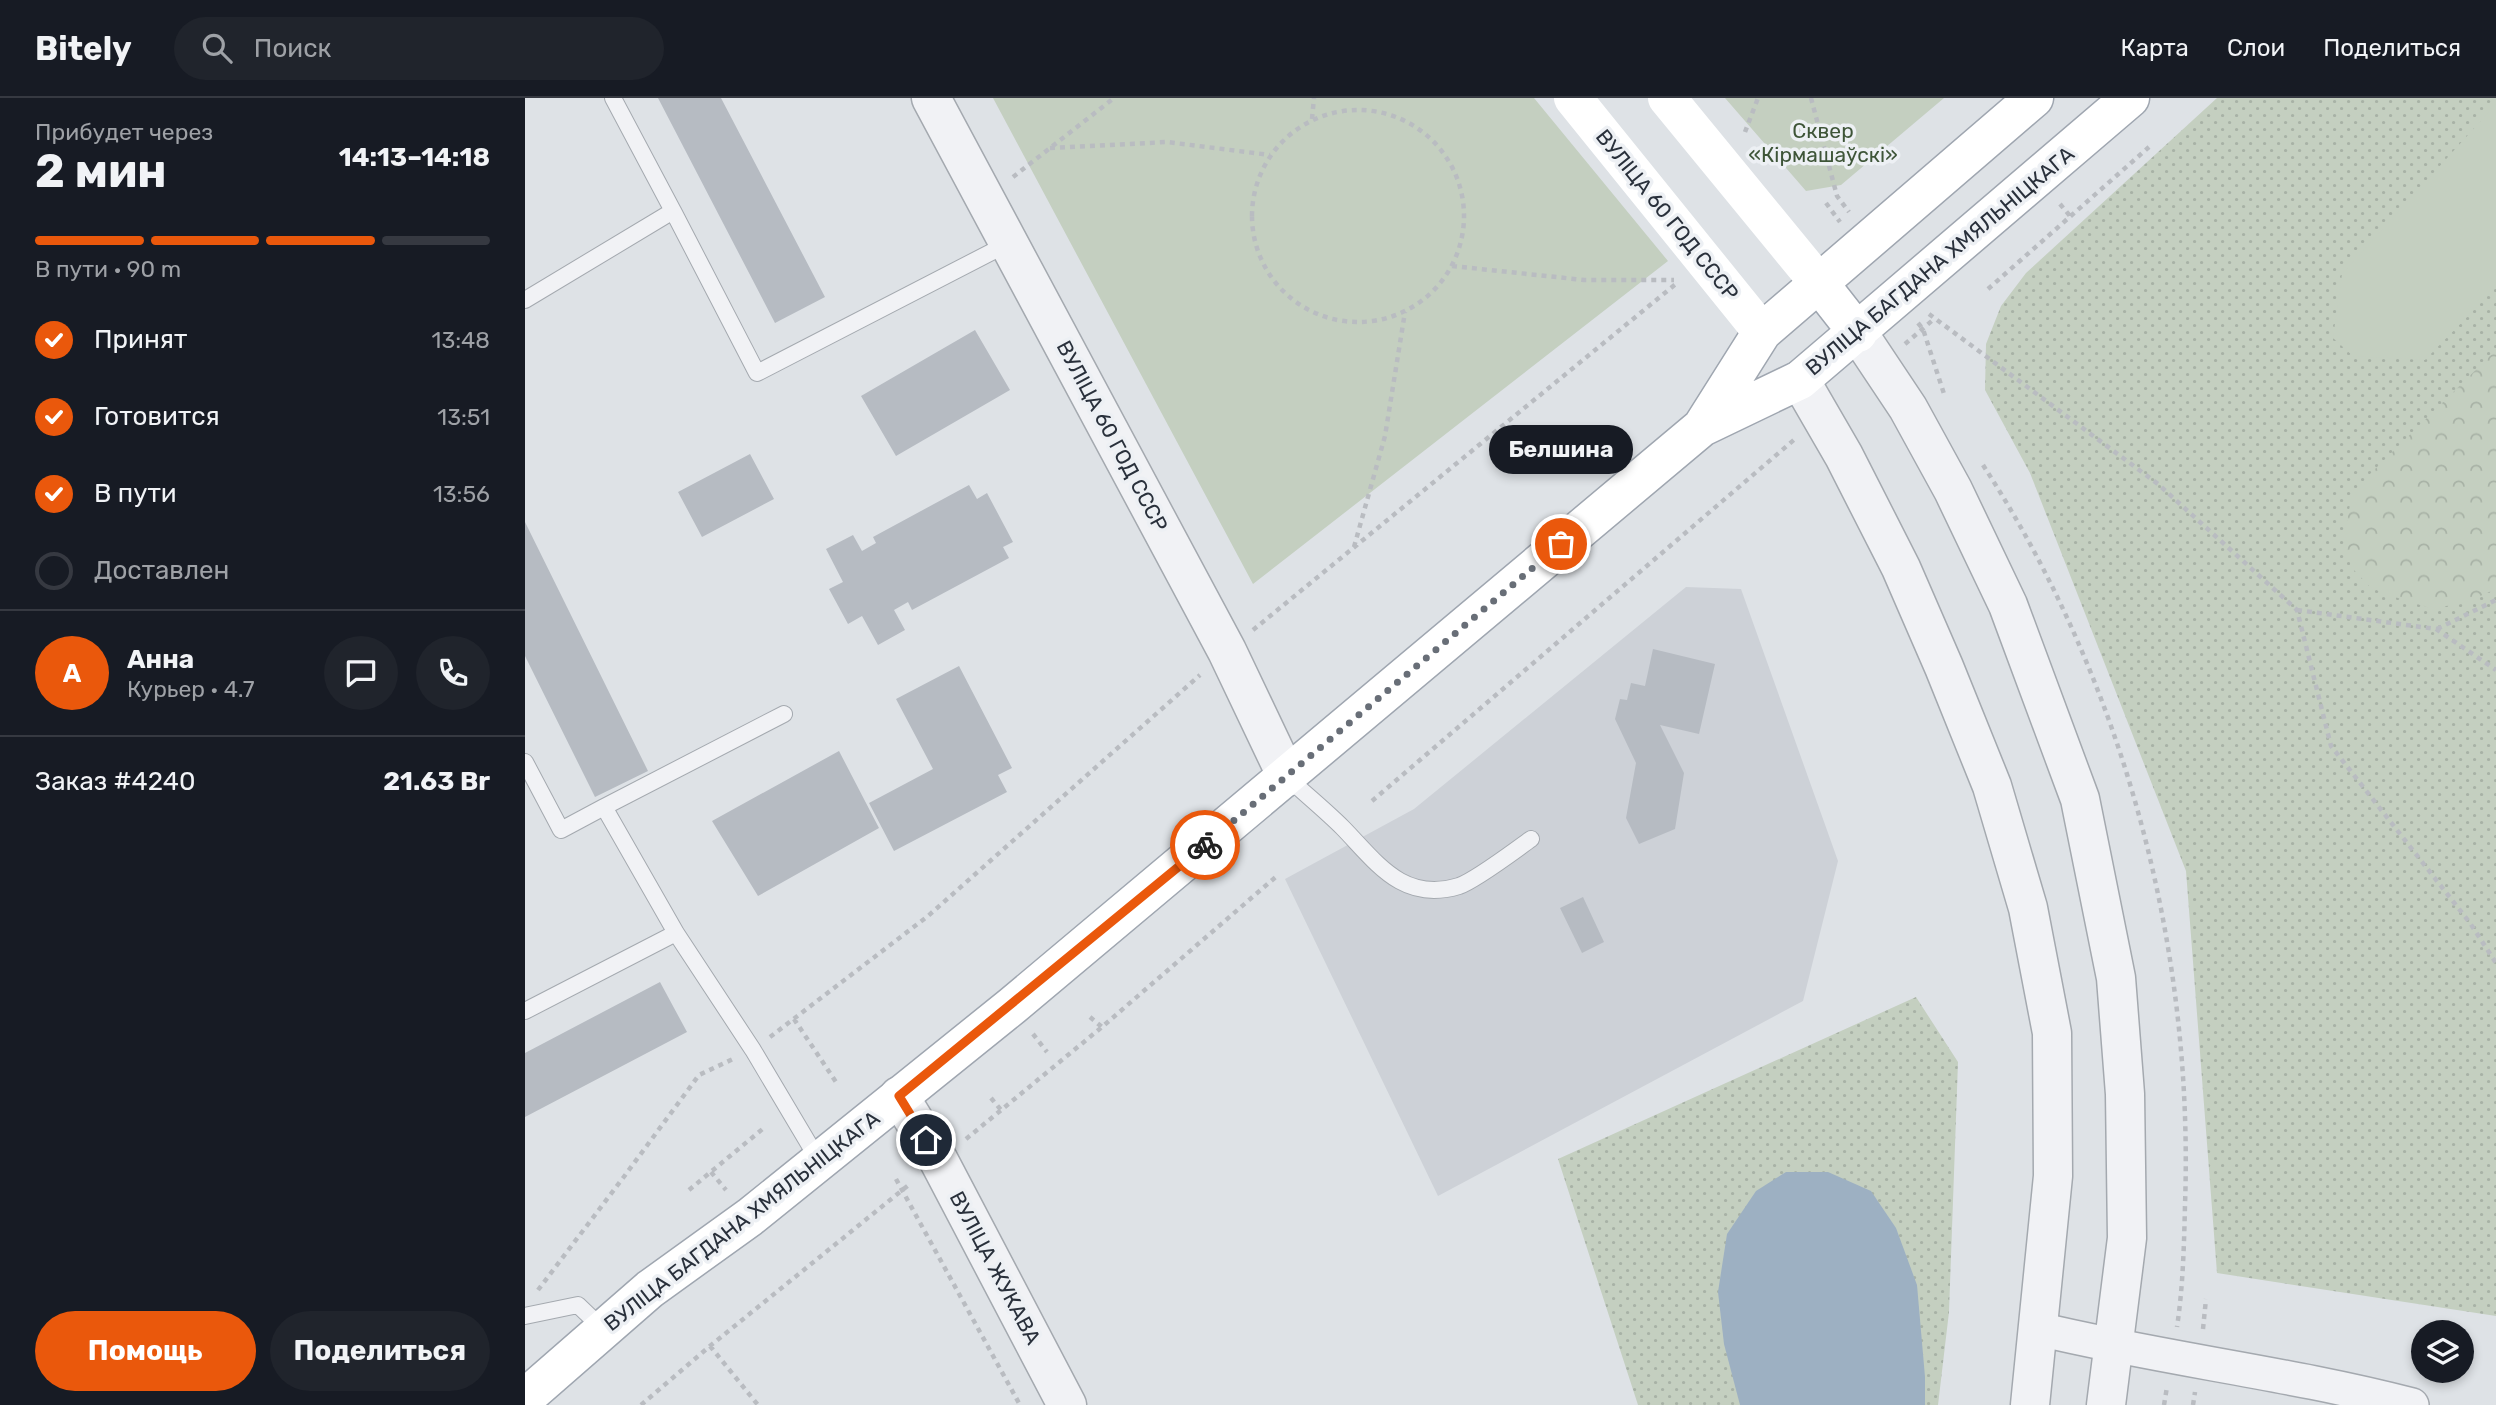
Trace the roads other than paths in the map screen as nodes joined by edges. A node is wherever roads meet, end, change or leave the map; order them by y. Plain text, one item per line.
1 (613, 98) edge
2 (931, 98) edge
3 (1573, 98) edge
4 (1667, 98) edge
5 (2034, 98) edge
6 (2130, 98) edge
7 (673, 211) junction
8 (1009, 243) junction
9 (1818, 282) junction
10 (525, 300) edge
11 (1762, 332) junction
12 (1858, 333) junction
13 (1800, 380) junction
14 (1702, 426) junction
15 (784, 714) dead end
16 (525, 762) edge
17 (1287, 777) junction
18 (604, 807) junction
19 (1531, 839) dead end
20 (676, 933) junction
21 (525, 1011) edge
22 (899, 1096) junction
23 (819, 1161) junction
24 (525, 1316) edge
25 (2039, 1329) junction
26 (604, 1330) junction
27 (2113, 1347) junction
28 (525, 1398) edge
29 (1067, 1405) edge
30 (2030, 1405) edge
31 (2106, 1405) edge
32 (2412, 1405) edge

1 - 7 lane
2 - 8 street, ВУЛІЦА 60 ГОД СССР
3 - 11 main road, ВУЛІЦА 60 ГОД СССР
4 - 9 main road
5 - 9 main road, ВУЛІЦА БАГДАНА ХМЯЛЬНІЦКАГА
6 - 12 main road, ВУЛІЦА БАГДАНА ХМЯЛЬНІЦКАГА
7 - 8 lane
7 - 10 lane
8 - 17 street, ВУЛІЦА 60 ГОД СССР
9 - 11 main road, ВУЛІЦА БАГДАНА ХМЯЛЬНІЦКАГА
9 - 12 main road
11 - 13 main road, ВУЛІЦА 60 ГОД СССР
11 - 14 main road, ВУЛІЦА БАГДАНА ХМЯЛЬНІЦКАГА
12 - 13 main road, ВУЛІЦА БАГДАНА ХМЯЛЬНІЦКАГА
12 - 27 street
13 - 14 main road, ВУЛІЦА БАГДАНА ХМЯЛЬНІЦКАГА
13 - 25 street
14 - 17 main road, ВУЛІЦА БАГДАНА ХМЯЛЬНІЦКАГА
15 - 18 lane
16 - 18 lane
17 - 19 lane
17 - 22 main road, ВУЛІЦА БАГДАНА ХМЯЛЬНІЦКАГА
18 - 20 lane
20 - 21 lane
20 - 23 lane
22 - 23 main road, ВУЛІЦА БАГДАНА ХМЯЛЬНІЦКАГА
22 - 29 street, ВУЛІЦА ЖУКАВА
23 - 26 main road, ВУЛІЦА БАГДАНА ХМЯЛЬНІЦКАГА
24 - 26 lane
25 - 27 street
25 - 30 street
26 - 28 main road, ВУЛІЦА БАГДАНА ХМЯЛЬНІЦКАГА
27 - 31 street
27 - 32 street

